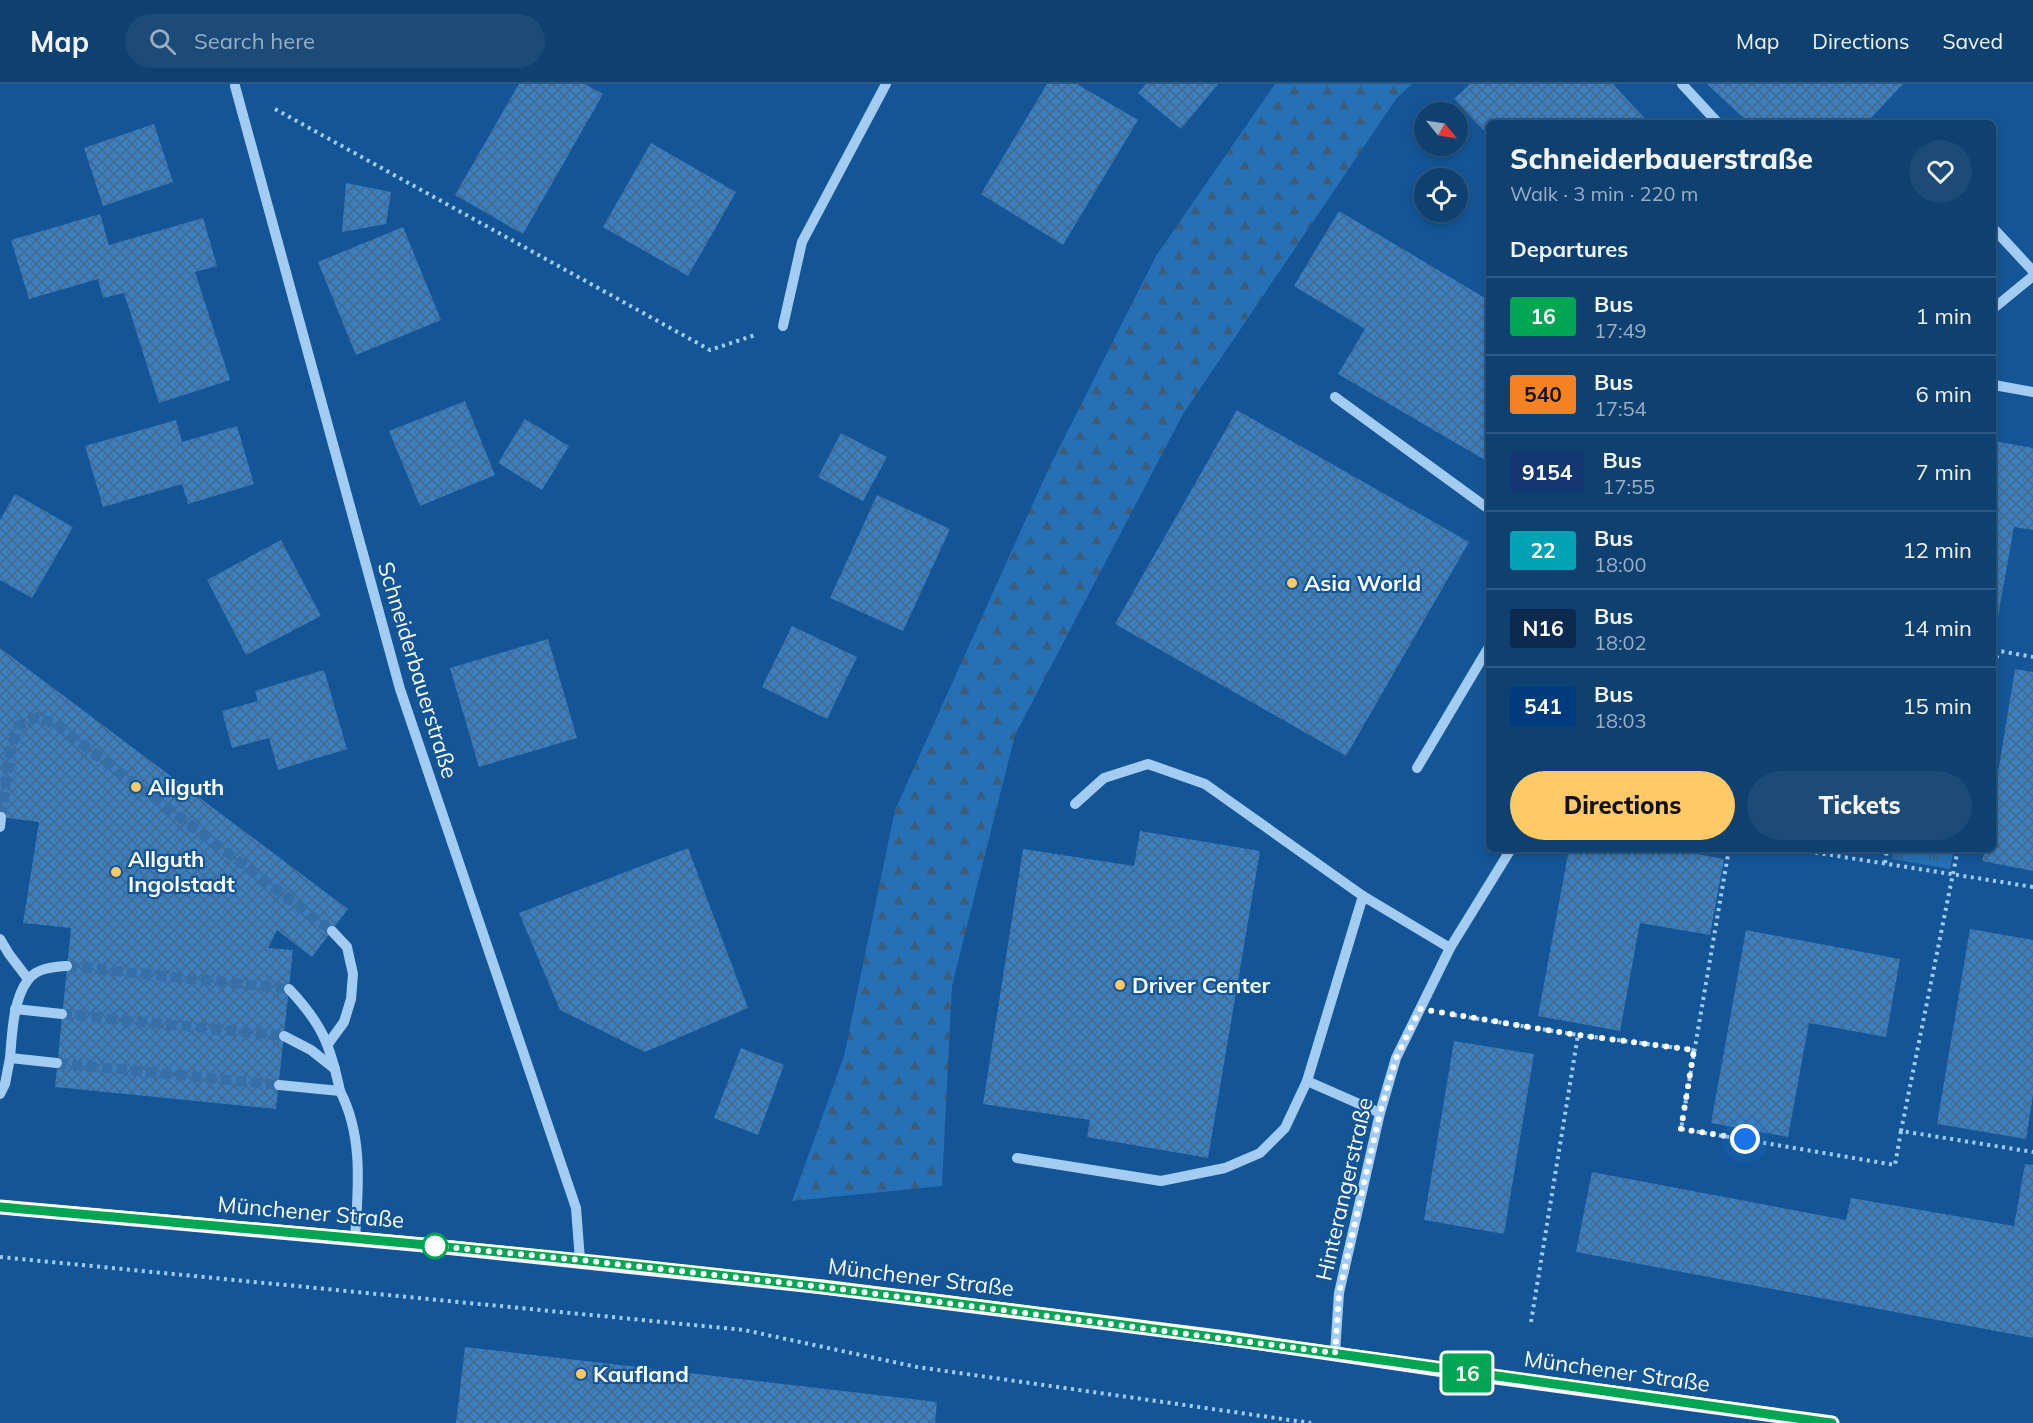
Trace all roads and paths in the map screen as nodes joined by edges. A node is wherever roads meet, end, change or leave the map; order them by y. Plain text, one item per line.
1 (886, 84) edge
2 (1682, 84) edge
3 (235, 86) joint
4 (1715, 120) edge
5 (1996, 231) edge
6 (2033, 271) edge
7 (2033, 276) edge
8 (1996, 306) edge
9 (783, 326) joint
10 (1996, 385) edge
11 (2033, 392) edge
12 (1335, 396) dead end
13 (1486, 507) edge
14 (1996, 651) edge
15 (1486, 652) edge
16 (2033, 657) edge
17 (1417, 768) dead end
18 (1075, 804) dead end
19 (1509, 852) edge
20 (1728, 852) edge
21 (1813, 852) edge
22 (1887, 852) edge
23 (1957, 852) edge
24 (1885, 863) junction
25 (1953, 874) junction
26 (2033, 887) edge
27 (1364, 896) junction
28 (332, 930) tunnel mouth
29 (0, 939) edge
30 (1450, 948) junction
31 (67, 966) tunnel mouth
32 (28, 978) junction
33 (289, 989) tunnel mouth
34 (15, 1009) junction
35 (1420, 1009) junction
36 (62, 1014) tunnel mouth
37 (1578, 1035) junction
38 (284, 1036) tunnel mouth
39 (328, 1044) junction
40 (1694, 1050) junction
41 (10, 1058) junction
42 (57, 1063) tunnel mouth
43 (335, 1069) junction
44 (1307, 1081) junction
45 (279, 1085) tunnel mouth
46 (340, 1091) junction
47 (0, 1094) edge
48 (1380, 1113) junction
49 (1901, 1131) junction
50 (2033, 1152) edge
51 (1017, 1158) dead end
52 (0, 1208) edge
53 (355, 1239) junction
54 (0, 1257) edge
55 (580, 1260) junction
56 (1531, 1322) dead end
57 (1335, 1353) junction
58 (1311, 1423) edge
59 (1832, 1423) edge

1 - 9 street
2 - 4 street
3 - 9 path
3 - 55 street, Schneiderbauerstraße
5 - 6 street
7 - 8 street
10 - 11 street
12 - 13 street
14 - 16 path
15 - 17 street
18 - 27 street
19 - 30 street, Hinterangerstraße
20 - 40 path
21 - 24 path
22 - 24 path
23 - 25 path
24 - 25 path
25 - 26 path
25 - 49 path
27 - 30 street
27 - 44 street
28 - 39 street
29 - 32 street
30 - 35 street, Hinterangerstraße
31 - 32 street
32 - 34 street
33 - 39 street
34 - 36 street
34 - 41 street
35 - 37 path
35 - 48 street, Hinterangerstraße
37 - 40 path
37 - 56 path
38 - 43 street
39 - 43 street
40 - 49 path
41 - 42 street
41 - 47 street
43 - 46 street
44 - 48 street
44 - 51 street
45 - 46 street
46 - 53 street
48 - 57 street, Hinterangerstraße
49 - 50 path
52 - 53 main road, Münchener Straße
53 - 55 main road, Münchener Straße
54 - 58 path
55 - 57 main road, Münchener Straße
57 - 59 main road, Münchener Straße

